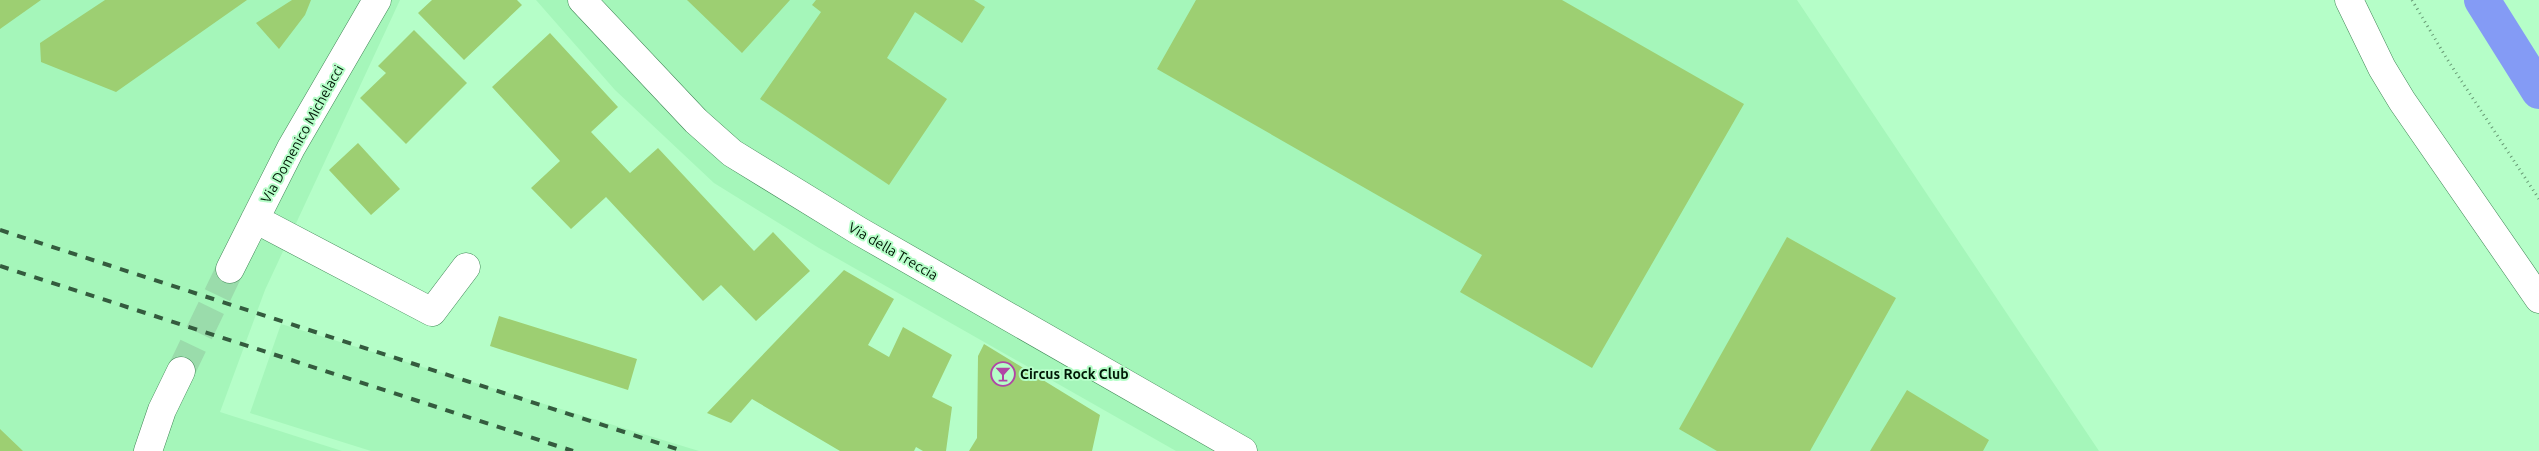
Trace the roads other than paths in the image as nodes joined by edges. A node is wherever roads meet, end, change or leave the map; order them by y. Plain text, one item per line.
1 (377, 0) edge
2 (582, 0) edge
3 (2349, 0) edge
4 (255, 219) junction
5 (466, 267) dead end
6 (230, 269) tunnel mouth
7 (2539, 299) edge
8 (181, 371) tunnel mouth
9 (148, 451) edge
10 (1243, 451) edge

1 - 4 street, Via Domenico Michelacci
2 - 10 street, Via della Treccia
3 - 7 street
4 - 5 street
4 - 6 street, Via Domenico Michelacci
8 - 9 street

